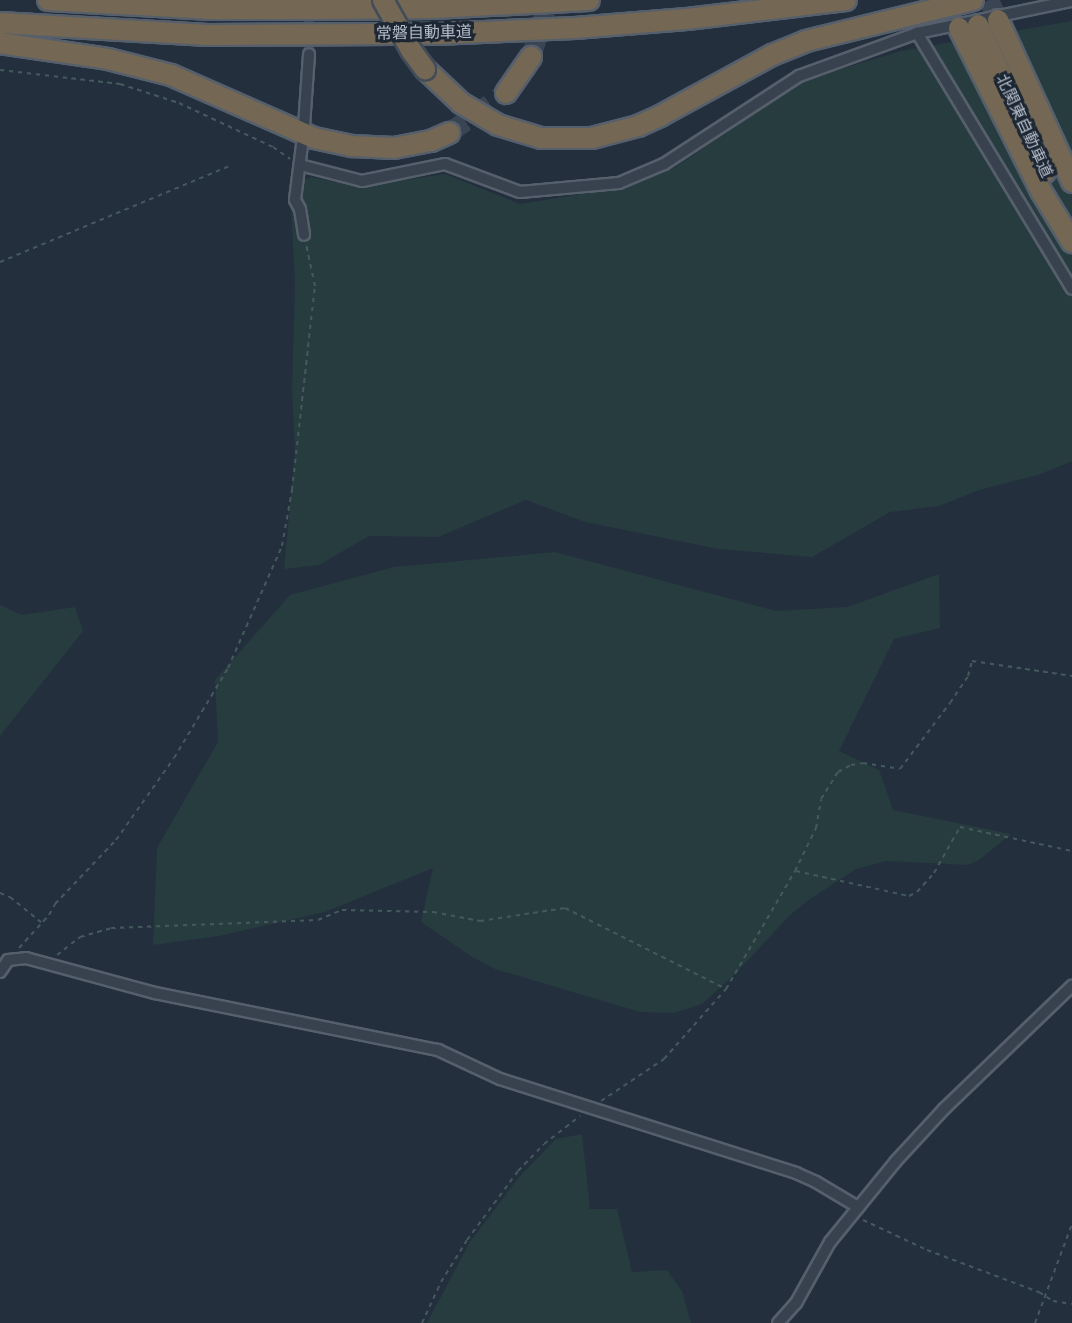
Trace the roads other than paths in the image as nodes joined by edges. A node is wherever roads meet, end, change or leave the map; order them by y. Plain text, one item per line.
1 (48, 0) edge
2 (383, 0) edge
3 (589, 0) edge
4 (846, 0) edge
5 (973, 0) edge
6 (1072, 1) edge
7 (998, 20) tunnel mouth
8 (0, 23) edge
9 (978, 25) tunnel mouth
10 (958, 28) dead end
11 (917, 33) junction
12 (0, 43) edge
13 (309, 54) tunnel mouth
14 (531, 57) tunnel mouth
15 (506, 93) tunnel mouth
16 (304, 126) dead end
17 (449, 133) tunnel mouth
18 (302, 145) dead end
19 (300, 165) junction
20 (1072, 182) edge
21 (1072, 227) edge
22 (304, 235) road end
23 (1072, 242) edge
24 (1072, 289) edge
25 (0, 972) edge
26 (1072, 986) edge
27 (855, 1211) junction
28 (778, 1323) edge

1 - 3 highway, 常磐自動車道
2 - 5 highway, bridge
4 - 8 highway, 常磐自動車道
6 - 11 street
7 - 20 highway, 北関東自動車道
9 - 21 highway, 北関東自動車道
10 - 23 highway
11 - 19 street
11 - 24 street
12 - 17 highway
13 - 16 street
14 - 15 highway
18 - 19 street
19 - 22 street
25 - 27 street
26 - 27 street
27 - 28 street

